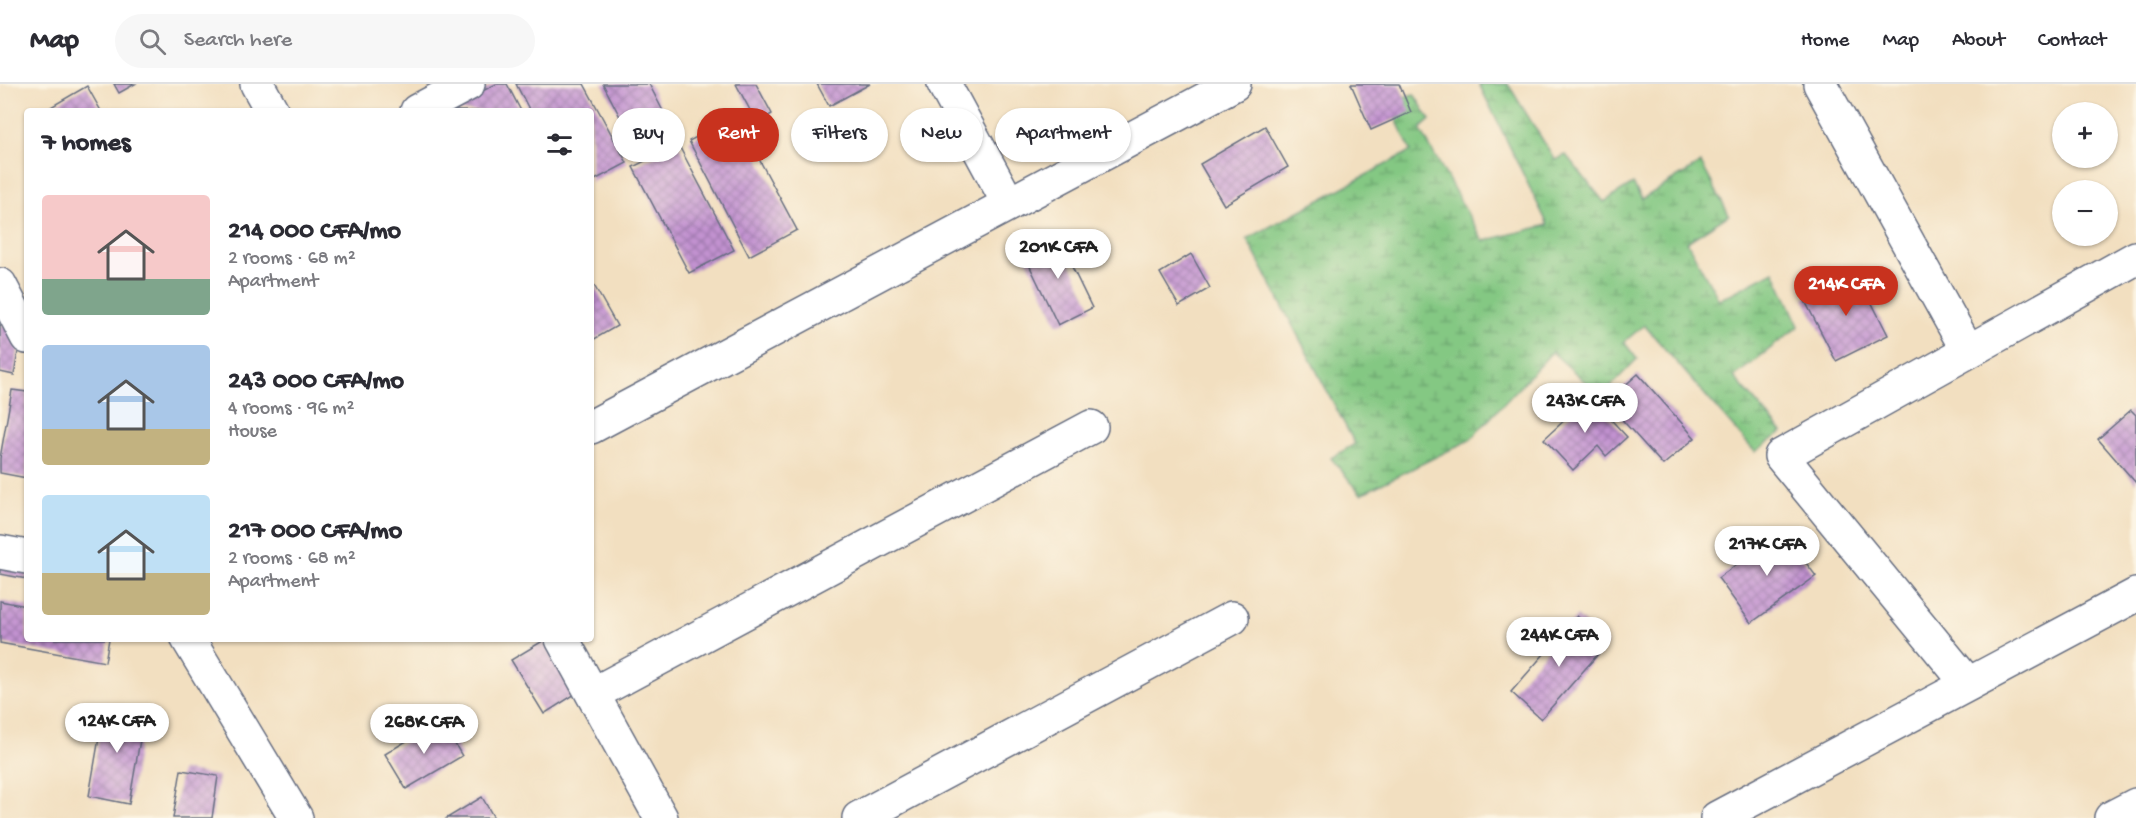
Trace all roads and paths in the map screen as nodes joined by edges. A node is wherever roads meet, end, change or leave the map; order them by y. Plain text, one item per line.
1 (257, 84) edge
2 (468, 84) edge
3 (944, 84) edge
4 (1234, 84) edge
5 (1820, 84) edge
6 (270, 108) edge
7 (423, 108) edge
8 (1009, 204) junction
9 (2136, 258) edge
10 (0, 285) edge
11 (24, 331) edge
12 (1968, 351) junction
13 (594, 425) edge
14 (1091, 427) dead end
15 (0, 552) edge
16 (24, 556) edge
17 (2136, 595) edge
18 (1232, 618) dead end
19 (190, 642) edge
20 (564, 642) edge
21 (1968, 684) junction
22 (592, 694) junction
23 (2136, 805) edge
24 (296, 818) edge
25 (661, 818) edge
26 (858, 818) edge
27 (1717, 818) edge
28 (2111, 818) edge

1 - 6 street
2 - 7 street
3 - 8 street
4 - 8 street
5 - 12 street
8 - 13 street
9 - 12 street
10 - 11 street
12 - 21 street
14 - 22 street
15 - 16 street
17 - 21 street
18 - 26 street
19 - 24 street
20 - 22 street
21 - 27 street
22 - 25 street
23 - 28 street

